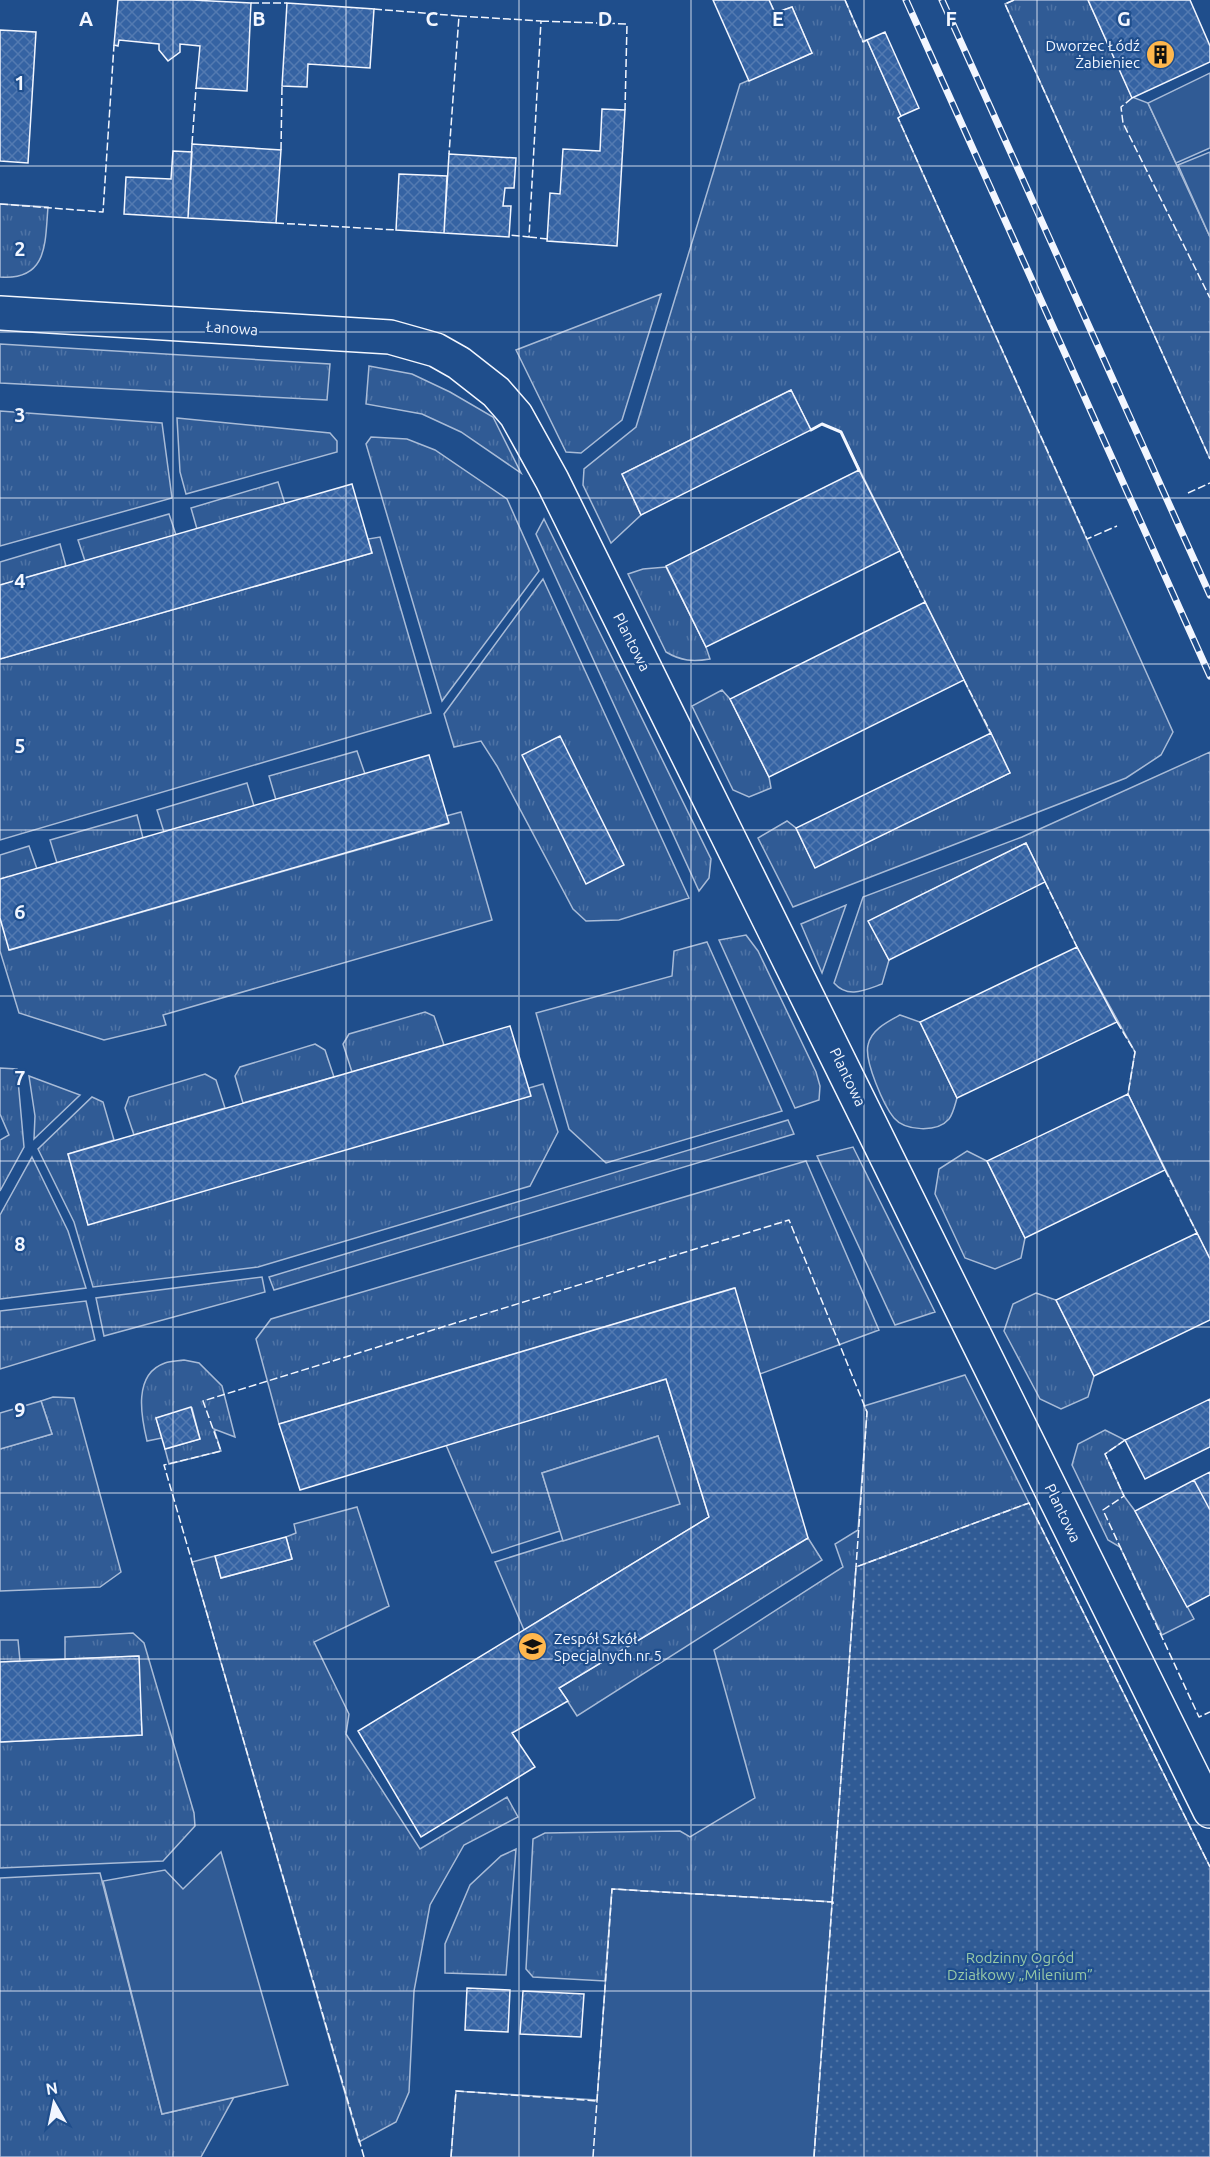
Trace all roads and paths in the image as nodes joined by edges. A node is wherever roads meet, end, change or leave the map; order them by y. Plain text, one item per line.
1 (0, 313) edge
2 (459, 363) joint
3 (1210, 1811) edge

1 - 2 street, Łanowa
2 - 3 street, Plantowa

